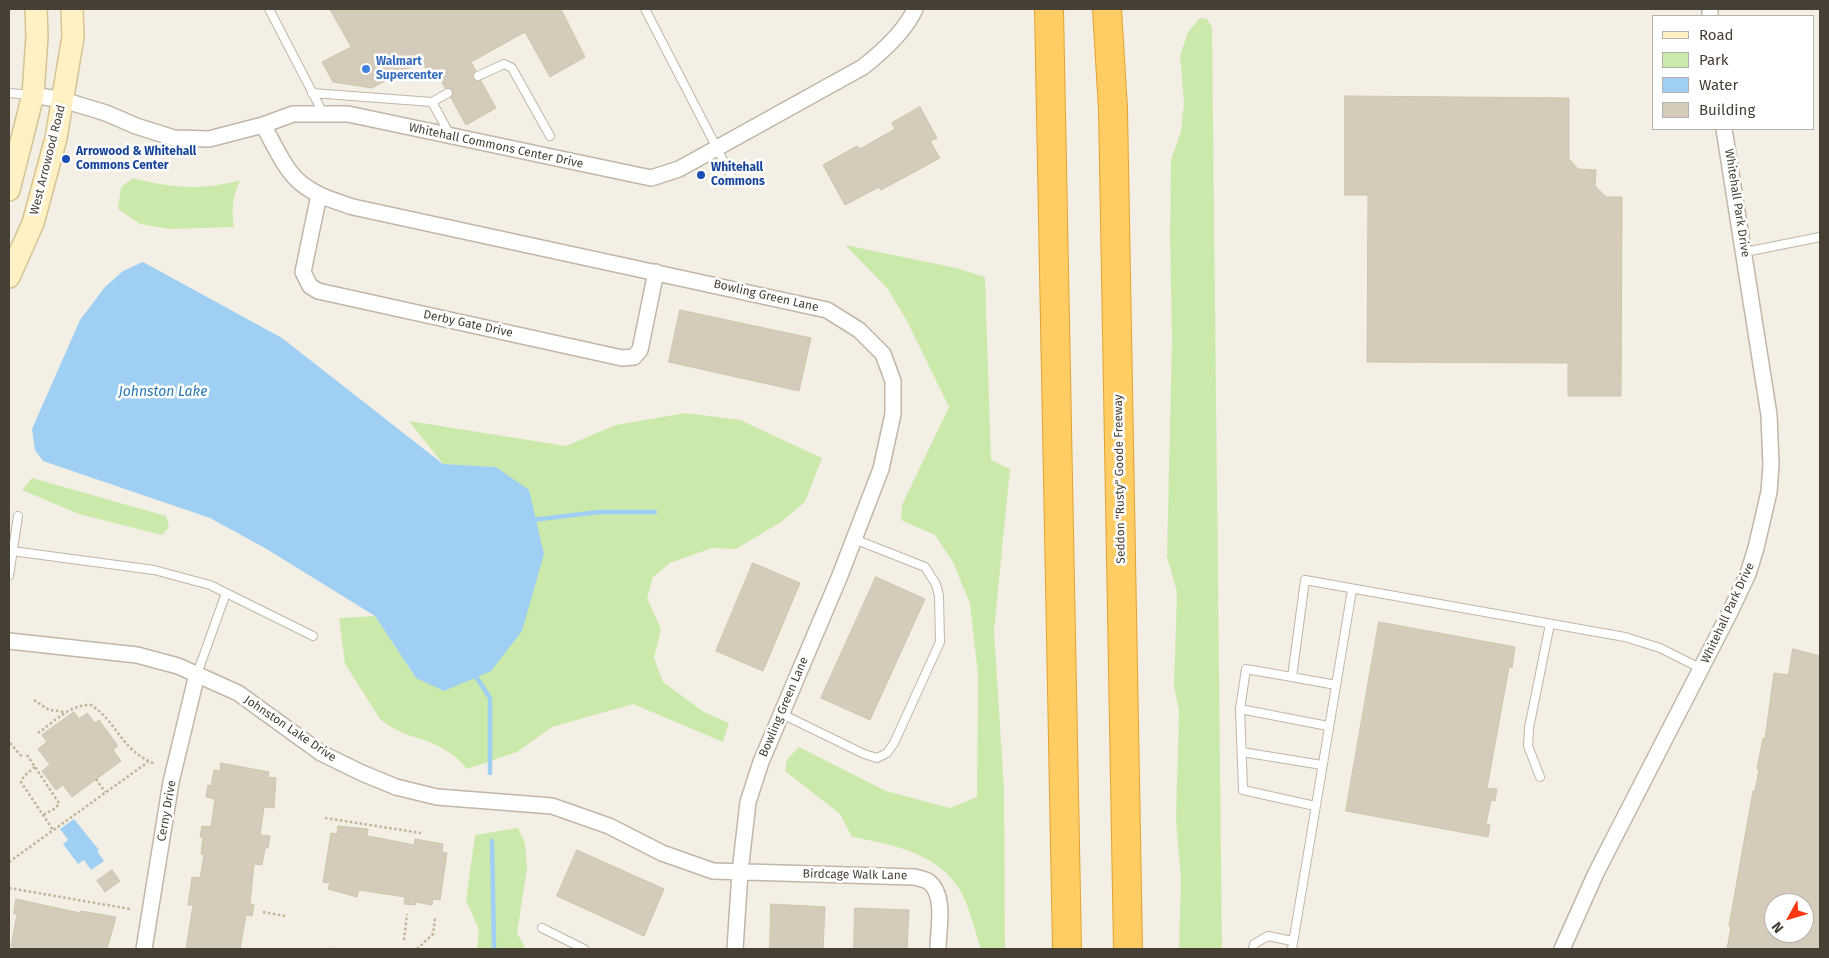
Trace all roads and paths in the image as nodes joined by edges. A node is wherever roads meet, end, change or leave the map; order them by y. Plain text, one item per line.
1 (36, 9) edge
2 (72, 9) edge
3 (269, 9) edge
4 (644, 9) edge
5 (915, 9) edge
6 (1049, 9) edge
7 (1107, 9) edge
8 (1121, 9) edge
9 (478, 76) dead end
10 (9, 93) edge
11 (312, 93) junction
12 (448, 93) dead end
13 (33, 95) junction
14 (63, 100) junction
15 (432, 102) junction
16 (1113, 109) junction
17 (322, 113) junction
18 (263, 125) junction
19 (1724, 130) edge
20 (451, 136) junction
21 (550, 136) dead end
22 (717, 148) junction
23 (735, 183) dead end
24 (9, 190) edge
25 (319, 195) junction
26 (1820, 237) edge
27 (1745, 252) junction
28 (656, 272) junction
29 (9, 276) edge
30 (18, 516) dead end
31 (854, 539) junction
32 (12, 551) junction
33 (9, 576) edge
34 (1352, 590) junction
35 (226, 593) junction
36 (1550, 624) junction
37 (313, 636) dead end
38 (9, 641) edge
39 (1702, 669) junction
40 (197, 674) junction
41 (1292, 677) junction
42 (1336, 685) junction
43 (34, 700) dead end
44 (1240, 709) junction
45 (66, 712) junction
46 (782, 714) junction
47 (1328, 726) junction
48 (38, 733) dead end
49 (10, 743) edge
50 (1242, 752) junction
51 (148, 762) junction
52 (155, 764) dead end
53 (1322, 765) junction
54 (35, 768) junction
55 (1540, 777) dead end
56 (96, 779) dead end
57 (106, 792) junction
58 (1314, 806) junction
59 (43, 815) junction
60 (325, 818) dead end
61 (54, 830) junction
62 (421, 833) dead end
63 (9, 862) edge
64 (740, 872) junction
65 (9, 888) edge
66 (130, 909) dead end
67 (263, 912) dead end
68 (407, 914) dead end
69 (285, 916) dead end
70 (435, 918) dead end
71 (542, 928) dead end
72 (404, 940) dead end
73 (1292, 945) edge
74 (144, 949) edge
75 (417, 949) edge
76 (584, 949) edge
77 (735, 949) edge
78 (938, 949) edge
79 (1067, 949) edge
80 (1128, 949) edge
81 (1253, 949) edge
82 (1562, 949) edge

1 - 13 main road
2 - 14 main road, West Arrowood Road
3 - 11 lane
4 - 22 lane
5 - 22 street, Whitehall Commons Center Drive
6 - 79 highway
7 - 16 highway, Seddon "Rusty" Goode Freeway
8 - 16 highway
9 - 21 lane
10 - 13 lane
11 - 15 lane
11 - 17 lane
12 - 15 lane
13 - 14 street, Whitehall Commons Center Drive
13 - 24 main road
14 - 18 street, Whitehall Commons Center Drive
14 - 29 main road, West Arrowood Road
15 - 20 lane
16 - 80 highway, Seddon "Rusty" Goode Freeway
17 - 18 street, Whitehall Commons Center Drive
17 - 20 street, Whitehall Commons Center Drive
18 - 25 street, Bowling Green Lane
19 - 27 street, Whitehall Park Drive
20 - 22 street, Whitehall Commons Center Drive
22 - 23 lane
25 - 28 street, Bowling Green Lane
25 - 28 street, Derby Gate Drive
26 - 27 lane
27 - 39 street, Whitehall Park Drive
28 - 31 street, Bowling Green Lane
30 - 32 lane
31 - 46 street, Bowling Green Lane
31 - 46 lane
32 - 33 lane
32 - 35 lane
34 - 36 lane
34 - 41 lane
34 - 42 lane
35 - 37 lane
35 - 40 lane
36 - 39 lane
36 - 55 lane
38 - 40 street, Johnston Lake Drive
39 - 82 street, Whitehall Park Drive
40 - 64 street, Johnston Lake Drive
40 - 74 street, Cerny Drive
41 - 42 lane
41 - 44 lane
42 - 47 lane
43 - 45 path
44 - 47 lane
44 - 50 lane
45 - 48 path
45 - 51 path
46 - 64 street, Bowling Green Lane
47 - 53 lane
49 - 54 path
50 - 53 lane
50 - 58 lane
51 - 52 path
51 - 57 path
53 - 58 lane
54 - 59 path
54 - 59 path
56 - 57 path
57 - 61 path
58 - 73 lane
59 - 61 path
60 - 62 path
61 - 63 path
64 - 77 street, Bowling Green Lane
64 - 78 street, Birdcage Walk Lane
65 - 66 path
67 - 69 path
68 - 72 path
70 - 75 path
71 - 76 lane
73 - 81 lane

